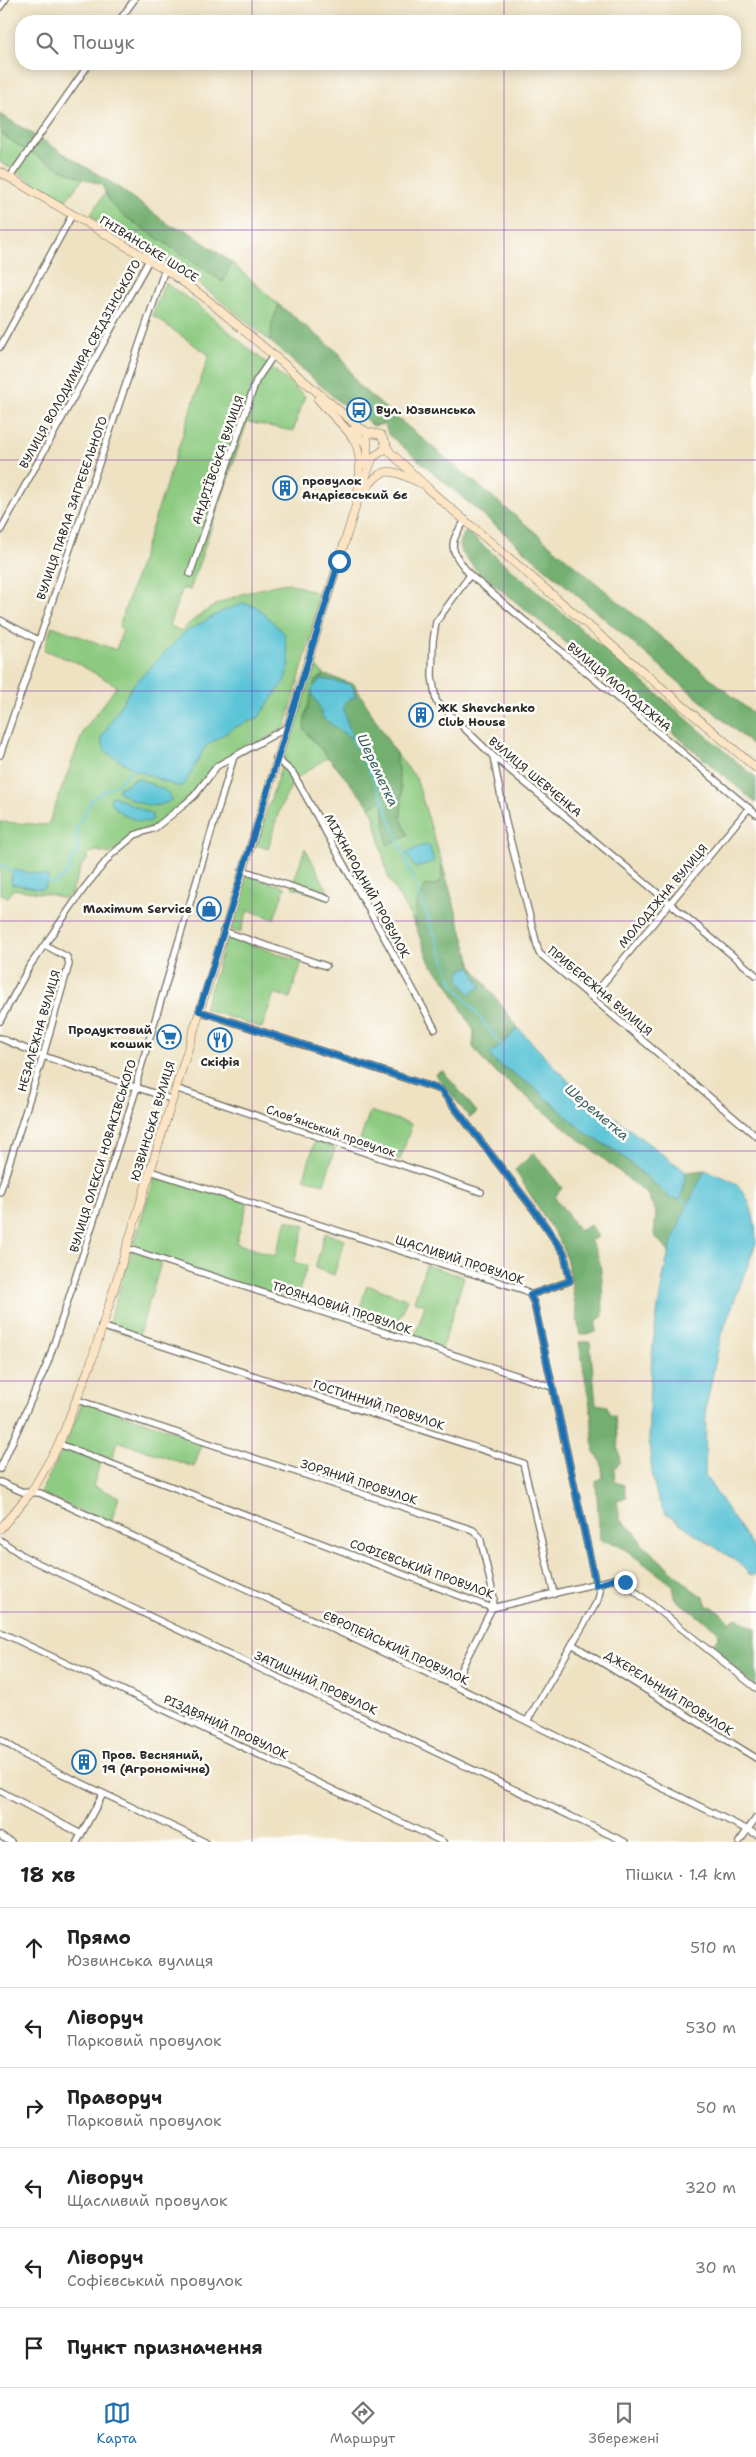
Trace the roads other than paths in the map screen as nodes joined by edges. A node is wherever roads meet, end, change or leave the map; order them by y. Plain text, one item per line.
1 (5, 0) edge
2 (134, 0) edge
3 (0, 7) edge
4 (123, 15) edge
5 (85, 70) edge
6 (0, 172) edge
7 (10, 177) junction
8 (72, 215) junction
9 (149, 260) junction
10 (165, 269) junction
11 (0, 347) edge
12 (273, 356) junction
13 (300, 378) junction
14 (318, 398) junction
15 (374, 433) junction
16 (386, 443) junction
17 (366, 446) junction
18 (380, 453) junction
19 (420, 483) junction
20 (361, 490) junction
21 (432, 492) junction
22 (357, 504) junction
23 (466, 520) junction
24 (0, 531) edge
25 (190, 574) dead end
26 (470, 575) junction
27 (0, 620) edge
28 (38, 640) junction
29 (286, 728) junction
30 (0, 755) edge
31 (234, 756) junction
32 (493, 756) junction
33 (276, 758) junction
34 (756, 768) edge
35 (749, 808) junction
36 (756, 814) edge
37 (242, 870) junction
38 (328, 899) dead end
39 (670, 902) junction
40 (223, 931) junction
41 (44, 945) junction
42 (326, 966) dead end
43 (756, 974) edge
44 (592, 997) junction
45 (199, 1011) junction
46 (0, 1020) edge
47 (435, 1028) dead end
48 (0, 1038) edge
49 (43, 1056) junction
50 (137, 1087) junction
51 (174, 1088) junction
52 (172, 1099) junction
53 (756, 1136) edge
54 (150, 1171) junction
55 (0, 1192) edge
56 (481, 1192) dead end
57 (126, 1248) junction
58 (530, 1295) junction
59 (101, 1326) junction
60 (552, 1387) junction
61 (77, 1400) junction
62 (60, 1444) junction
63 (0, 1469) edge
64 (0, 1482) edge
65 (32, 1491) junction
66 (0, 1529) edge
67 (0, 1540) edge
68 (596, 1585) junction
69 (554, 1594) junction
70 (492, 1608) junction
71 (0, 1632) edge
72 (572, 1644) junction
73 (453, 1685) junction
74 (756, 1688) edge
75 (527, 1721) junction
76 (1, 1743) edge
77 (756, 1758) edge
78 (0, 1791) edge
79 (103, 1794) junction
80 (756, 1818) edge
81 (748, 1830) junction
82 (81, 1834) junction
83 (756, 1834) edge
84 (0, 1836) edge
85 (11, 1842) edge
86 (77, 1842) edge
87 (205, 1842) edge
88 (443, 1842) edge
89 (625, 1842) edge
90 (739, 1842) edge

1 - 3 street
2 - 4 street
5 - 7 street
6 - 7 main road, ГНІВАНСЬКЕ ШОСЕ
7 - 8 main road, ГНІВАНСЬКЕ ШОСЕ
8 - 9 main road, ГНІВАНСЬКЕ ШОСЕ
8 - 11 street
9 - 10 main road, ГНІВАНСЬКЕ ШОСЕ
9 - 24 street, ВУЛИЦЯ ВОЛОДИМИРА СВІДЗІНСЬКОГО
10 - 12 main road, ГНІВАНСЬКЕ ШОСЕ
10 - 28 street, ВУЛИЦЯ ПАВЛА ЗАГРЕБЕЛЬНОГО
12 - 13 main road, ГНІВАНСЬКЕ ШОСЕ
12 - 25 street, АНДРІЇВСЬКА ВУЛИЦЯ
13 - 14 main road, ГНІВАНСЬКЕ ШОСЕ
13 - 15 main road, ГНІВАНСЬКЕ ШОСЕ
14 - 17 main road, ГНІВАНСЬКЕ ШОСЕ
14 - 22 main road
15 - 16 main road
15 - 17 main road
16 - 18 main road
16 - 21 main road
17 - 18 main road
17 - 20 main road
18 - 19 main road
18 - 20 main road
19 - 21 main road
19 - 22 main road
20 - 22 main road
21 - 23 main road
22 - 29 main road, ЮЗВИНСЬКА ВУЛИЦЯ
23 - 26 street
23 - 34 main road
26 - 32 street, ВУЛИЦЯ ШЕВЧЕНКА
26 - 35 street, ВУЛИЦЯ МОЛОДІЖНА
27 - 28 street
28 - 30 street, ВУЛИЦЯ ПАВЛА ЗАГРЕБЕЛЬНОГО
29 - 31 street
29 - 33 main road, ЮЗВИНСЬКА ВУЛИЦЯ
31 - 41 street
31 - 50 street, ВУЛИЦЯ ОЛЕКСИ НОВАКІВСЬКОГО
32 - 39 street, ВУЛИЦЯ ШЕВЧЕНКА
32 - 44 street, ПРИБЕРЕЖНА ВУЛИЦЯ
33 - 37 main road, ЮЗВИНСЬКА ВУЛИЦЯ
33 - 47 street, МІЖНАРОДНИЙ ПРОВУЛОК
35 - 36 street, ВУЛИЦЯ МОЛОДІЖНА
35 - 39 street, МОЛОДІЖНА ВУЛИЦЯ
37 - 38 street
37 - 40 main road, ЮЗВИНСЬКА ВУЛИЦЯ
39 - 43 street, ВУЛИЦЯ ШЕВЧЕНКА
39 - 44 street, МОЛОДІЖНА ВУЛИЦЯ
40 - 42 street
40 - 45 main road, ЮЗВИНСЬКА ВУЛИЦЯ
41 - 46 street
41 - 49 street, НЕЗАЛЕЖНА ВУЛИЦЯ
44 - 53 street, ПРИБЕРЕЖНА ВУЛИЦЯ
45 - 51 main road, ЮЗВИНСЬКА ВУЛИЦЯ
45 - 58 street
48 - 49 street
49 - 50 street
49 - 55 street, НЕЗАЛЕЖНА ВУЛИЦЯ
50 - 52 street
50 - 63 street, ВУЛИЦЯ ОЛЕКСИ НОВАКІВСЬКОГО
51 - 52 main road, ЮЗВИНСЬКА ВУЛИЦЯ
51 - 56 street, Словʼянський провулок
52 - 54 main road, ЮЗВИНСЬКА ВУЛИЦЯ
54 - 57 main road, ЮЗВИНСЬКА ВУЛИЦЯ
54 - 58 street, ЩАСЛИВИЙ ПРОВУЛОК
57 - 59 main road, ЮЗВИНСЬКА ВУЛИЦЯ
57 - 60 street, ТРОЯНДОВИЙ ПРОВУЛОК
58 - 60 street, ЩАСЛИВИЙ ПРОВУЛОК
59 - 61 main road, ЮЗВИНСЬКА ВУЛИЦЯ
59 - 69 street, ГОСТИННИЙ ПРОВУЛОК
60 - 68 street, ЩАСЛИВИЙ ПРОВУЛОК
61 - 62 main road, ЮЗВИНСЬКА ВУЛИЦЯ
61 - 70 street, ЗОРЯНИЙ ПРОВУЛОК
62 - 65 main road, ЮЗВИНСЬКА ВУЛИЦЯ
62 - 70 street, СОФІЄВСЬКИЙ ПРОВУЛОК
64 - 65 street, ЄВРОПЕЙСЬКИЙ ПРОВУЛОК
65 - 66 main road, ЮЗВИНСЬКА ВУЛИЦЯ
65 - 73 street, ЄВРОПЕЙСЬКИЙ ПРОВУЛОК
67 - 89 street, ЗАТИШНИЙ ПРОВУЛОК
68 - 69 street, СОФІЄВСЬКИЙ ПРОВУЛОК
68 - 72 street, ЩАСЛИВИЙ ПРОВУЛОК
68 - 74 street, СОФІЄВСЬКИЙ ПРОВУЛОК
69 - 70 street, СОФІЄВСЬКИЙ ПРОВУЛОК
70 - 73 street, ЗОРЯНИЙ ПРОВУЛОК
71 - 88 street, РІЗДВЯНИЙ ПРОВУЛОК
72 - 75 street, ЩАСЛИВИЙ ПРОВУЛОК
72 - 77 street, ДЖЕРЕЛЬНИЙ ПРОВУЛОК
73 - 75 street, ЄВРОПЕЙСЬКИЙ ПРОВУЛОК
75 - 81 street, ЄВРОПЕЙСЬКИЙ ПРОВУЛОК
76 - 79 street
78 - 82 street
79 - 82 street
79 - 87 street
80 - 81 street
81 - 83 street, ЄВРОПЕЙСЬКИЙ ПРОВУЛОК
81 - 90 street
82 - 86 street
84 - 85 street

